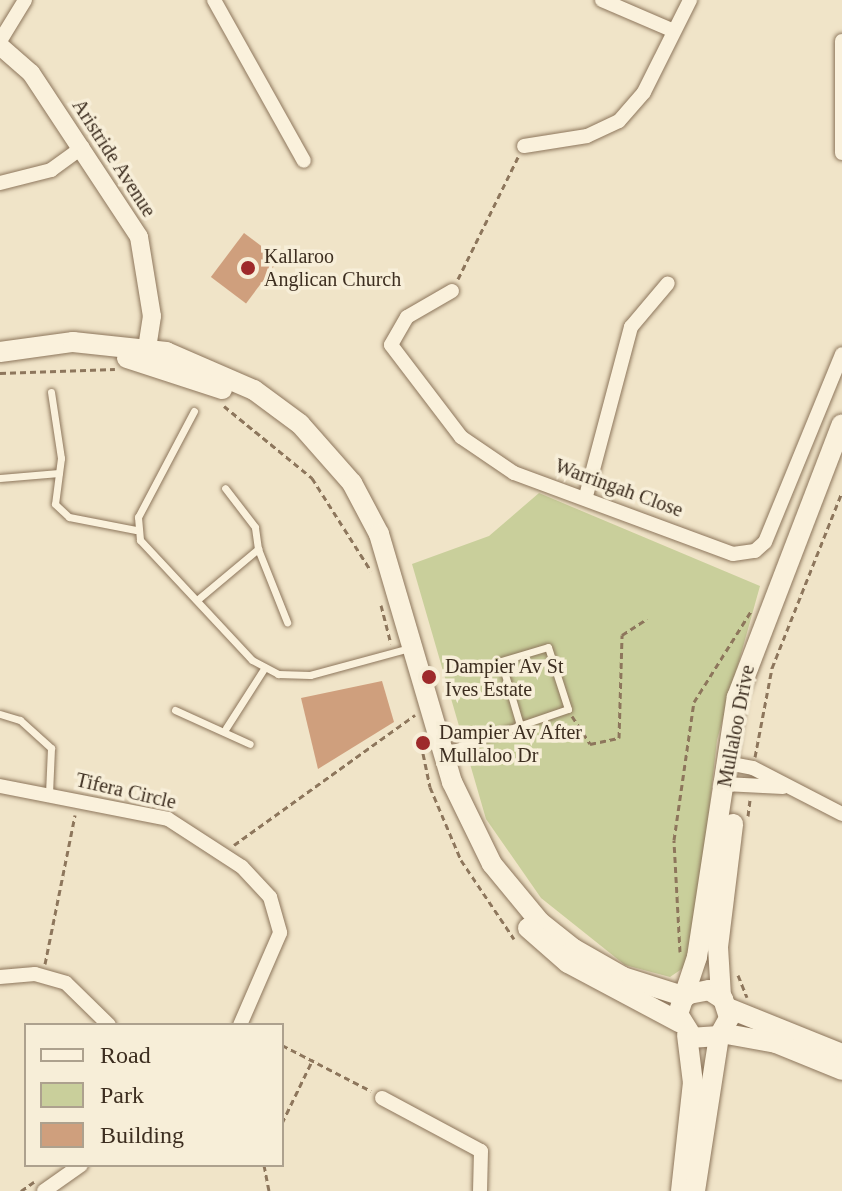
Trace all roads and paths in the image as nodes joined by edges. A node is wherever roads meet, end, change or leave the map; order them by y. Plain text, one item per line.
1 (25, 0) edge
2 (214, 0) edge
3 (602, 0) edge
4 (690, 0) edge
5 (674, 31) junction
6 (842, 41) edge
7 (0, 43) edge
8 (524, 146) joint
9 (83, 147) junction
10 (842, 153) edge
11 (304, 161) dead end
12 (0, 183) edge
13 (668, 283) dead end
14 (452, 291) joint
15 (0, 352) edge
16 (842, 354) edge
17 (146, 355) junction
18 (0, 364) edge
19 (124, 370) dead end
20 (0, 373) edge
21 (51, 392) dead end
22 (215, 402) dead end
23 (194, 411) dead end
24 (842, 424) edge
25 (842, 459) edge
26 (59, 473) junction
27 (0, 478) edge
28 (225, 488) dead end
29 (842, 492) edge
30 (586, 496) junction
31 (136, 530) junction
32 (258, 549) junction
33 (374, 582) dead end
34 (377, 593) dead end
35 (197, 600) junction
36 (647, 619) dead end
37 (287, 622) dead end
38 (400, 650) junction
39 (265, 667) junction
40 (411, 702) dead end
41 (568, 709) junction
42 (175, 710) dead end
43 (0, 714) edge
44 (415, 715) junction
45 (520, 725) junction
46 (226, 728) junction
47 (250, 744) dead end
48 (443, 751) junction
49 (738, 775) junction
50 (0, 786) edge
51 (49, 794) junction
52 (89, 811) dead end
53 (842, 814) edge
54 (748, 822) dead end
55 (225, 852) junction
56 (518, 943) dead end
57 (735, 961) dead end
58 (43, 975) junction
59 (0, 977) edge
60 (687, 996) junction
61 (750, 1001) dead end
62 (725, 1002) junction
63 (107, 1023) edge
64 (241, 1023) edge
65 (683, 1028) junction
66 (720, 1034) junction
67 (284, 1046) edge
68 (842, 1054) edge
69 (313, 1059) junction
70 (842, 1070) edge
71 (382, 1098) joint
72 (284, 1119) edge
73 (78, 1167) edge
74 (264, 1167) edge
75 (44, 1191) edge
76 (269, 1191) edge
77 (480, 1191) edge
78 (681, 1191) edge
79 (695, 1191) edge

1 - 7 street
2 - 11 street
3 - 5 street
4 - 5 street
5 - 8 street
6 - 10 street
7 - 9 street, Aristride Avenue
8 - 14 path
9 - 12 street
9 - 17 street, Aristride Avenue
13 - 30 street
14 - 30 street, Warringah Close
15 - 17 main road
16 - 30 street, Warringah Close
17 - 18 main road
17 - 38 main road
17 - 48 main road
19 - 20 path
21 - 26 lane
22 - 33 path
23 - 31 lane
24 - 49 main road, Mullaloo Drive
25 - 49 main road, Mullaloo Drive
26 - 27 lane
26 - 31 lane
28 - 32 lane
29 - 49 path
31 - 35 lane
32 - 35 lane
32 - 37 lane
34 - 38 path
35 - 39 lane
36 - 41 path
38 - 39 lane
38 - 65 main road
39 - 46 lane
40 - 44 path
41 - 45 lane
41 - 45 lane
42 - 46 lane
43 - 51 lane
44 - 55 path
44 - 56 path
45 - 48 lane
46 - 47 lane
48 - 60 main road
49 - 53 street
49 - 54 path
49 - 60 main road, Mullaloo Drive
49 - 62 main road, Mullaloo Drive
50 - 51 street, Tifera Circle
51 - 55 street, Tifera Circle
52 - 58 path
55 - 64 street, Tifera Circle
57 - 61 path
58 - 59 street
58 - 63 street
60 - 62 main road
60 - 65 main road, Mullaloo Drive
62 - 66 main road, Mullaloo Drive
62 - 68 main road
65 - 66 main road
65 - 78 main road
66 - 70 main road
66 - 79 main road
67 - 69 path
69 - 71 path
69 - 72 path
71 - 77 street
73 - 75 street
74 - 76 path

